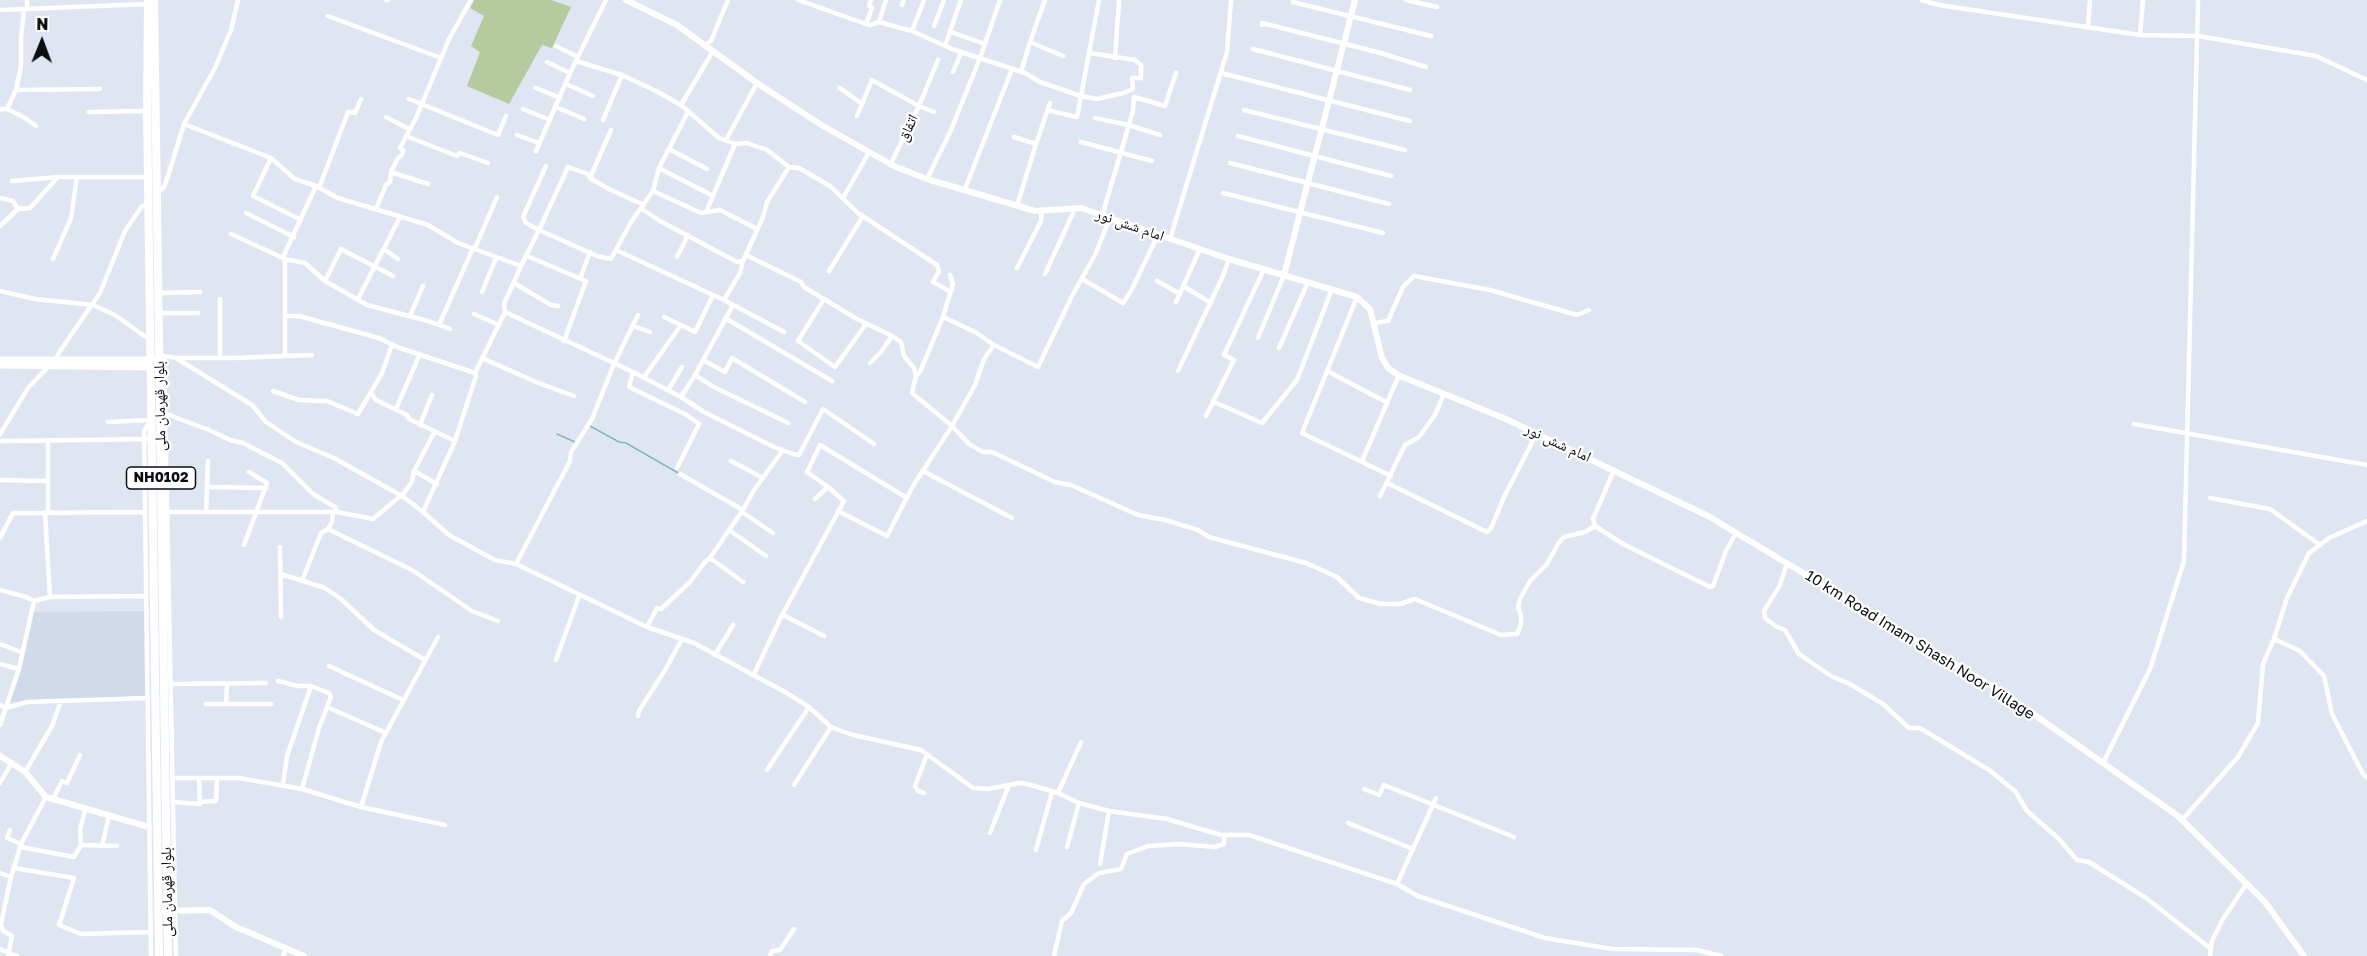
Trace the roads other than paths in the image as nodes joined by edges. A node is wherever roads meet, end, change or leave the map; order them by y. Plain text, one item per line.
1 (27, 0) edge
2 (238, 0) edge
3 (471, 0) edge
4 (606, 0) edge
5 (626, 0) edge
6 (728, 0) edge
7 (798, 0) edge
8 (871, 0) edge
9 (886, 0) edge
10 (924, 0) edge
11 (944, 0) edge
12 (961, 0) edge
13 (1000, 0) edge
14 (1045, 0) edge
15 (1099, 0) edge
16 (1119, 0) edge
17 (1231, 0) edge
18 (1355, 0) edge
19 (1406, 0) edge
20 (1922, 0) edge
21 (2090, 0) edge
22 (2143, 0) edge
23 (2198, 0) edge
24 (151, 2) edge
25 (812, 2) edge
26 (1293, 2) dead end
27 (1437, 7) dead end
28 (0, 10) edge
29 (26, 10) junction
30 (328, 16) dead end
31 (1351, 16) junction
32 (879, 22) junction
33 (866, 24) junction
34 (1262, 25) dead end
35 (934, 26) dead end
36 (2088, 27) junction
37 (912, 32) junction
38 (951, 32) junction
39 (2140, 35) junction
40 (1431, 36) dead end
41 (2198, 36) junction
42 (1030, 42) junction
43 (985, 44) junction
44 (1345, 44) junction
45 (705, 45) junction
46 (556, 46) dead end
47 (945, 46) junction
48 (1253, 50) dead end
49 (713, 51) junction
50 (962, 53) junction
51 (1090, 53) junction
52 (1063, 56) dead end
53 (441, 58) junction
54 (980, 58) junction
55 (1115, 58) junction
56 (577, 59) junction
57 (938, 60) dead end
58 (547, 62) dead end
59 (1426, 66) dead end
60 (1012, 69) junction
61 (1337, 71) junction
62 (954, 72) dead end
63 (1021, 72) junction
64 (570, 73) junction
65 (1176, 73) dead end
66 (1221, 73) junction
67 (622, 75) junction
68 (2367, 80) edge
69 (757, 83) junction
70 (566, 84) junction
71 (536, 88) dead end
72 (840, 88) dead end
73 (100, 89) dead end
74 (16, 90) junction
75 (1410, 90) dead end
76 (593, 96) dead end
77 (1081, 96) junction
78 (560, 98) junction
79 (361, 99) dead end
80 (409, 99) dead end
81 (1330, 101) junction
82 (861, 103) junction
83 (1050, 103) dead end
84 (422, 104) junction
85 (681, 105) junction
86 (556, 106) junction
87 (919, 106) junction
88 (0, 109) edge
89 (7, 109) junction
90 (523, 109) dead end
91 (1047, 110) junction
92 (1244, 110) dead end
93 (147, 111) junction
94 (89, 112) dead end
95 (688, 112) junction
96 (934, 112) dead end
97 (506, 116) dead end
98 (857, 116) dead end
99 (386, 117) dead end
100 (1095, 118) dead end
101 (584, 119) dead end
102 (550, 120) junction
103 (603, 120) dead end
104 (1410, 121) dead end
105 (184, 124) junction
106 (1128, 124) junction
107 (36, 126) dead end
108 (409, 129) junction
109 (611, 130) dead end
110 (1323, 130) junction
111 (517, 135) dead end
112 (1160, 135) dead end
113 (406, 136) junction
114 (1238, 136) dead end
115 (1014, 137) dead end
116 (726, 140) junction
117 (1081, 142) dead end
118 (539, 143) junction
119 (735, 144) junction
120 (1036, 144) junction
121 (669, 149) junction
122 (1405, 150) dead end
123 (536, 151) dead end
124 (1121, 152) junction
125 (868, 154) junction
126 (1316, 156) junction
127 (271, 158) junction
128 (1152, 160) dead end
129 (488, 163) dead end
130 (1230, 164) dead end
131 (890, 165) junction
132 (546, 166) dead end
133 (789, 167) junction
134 (659, 168) junction
135 (707, 169) dead end
136 (391, 172) junction
137 (1391, 176) dead end
138 (58, 177) junction
139 (77, 177) junction
140 (153, 177) junction
141 (590, 178) junction
142 (927, 179) junction
143 (12, 182) dead end
144 (1309, 183) junction
145 (428, 184) dead end
146 (318, 187) junction
147 (965, 189) junction
148 (653, 191) junction
149 (157, 193) junction
150 (1223, 193) dead end
151 (713, 196) junction
152 (497, 197) dead end
153 (0, 198) edge
154 (843, 198) junction
155 (1389, 204) dead end
156 (149, 206) junction
157 (1017, 206) junction
158 (643, 207) junction
159 (376, 208) junction
160 (1073, 208) junction
161 (18, 210) junction
162 (707, 210) junction
163 (1042, 210) junction
164 (246, 213) dead end
165 (1302, 213) junction
166 (863, 216) junction
167 (1102, 216) junction
168 (400, 217) junction
169 (1110, 218) junction
170 (301, 220) junction
171 (0, 226) edge
172 (539, 230) junction
173 (757, 230) junction
174 (1383, 233) dead end
175 (231, 234) dead end
176 (688, 234) junction
177 (1158, 235) junction
178 (294, 237) junction
179 (1170, 239) junction
180 (474, 248) junction
181 (1200, 249) junction
182 (385, 250) junction
183 (616, 250) junction
184 (590, 252) junction
185 (746, 255) junction
186 (528, 256) junction
187 (677, 257) dead end
188 (284, 258) junction
189 (496, 258) junction
190 (1229, 258) junction
191 (53, 259) dead end
192 (398, 259) dead end
193 (743, 261) junction
194 (375, 266) junction
195 (521, 266) junction
196 (1017, 268) dead end
197 (1264, 269) junction
198 (830, 271) dead end
199 (1045, 274) dead end
200 (950, 275) dead end
201 (1284, 275) junction
202 (393, 276) dead end
203 (580, 279) junction
204 (1082, 279) junction
205 (325, 281) junction
206 (1157, 282) dead end
207 (1308, 282) junction
208 (514, 283) junction
209 (423, 286) dead end
210 (1183, 286) junction
211 (1332, 289) junction
212 (0, 291) edge
213 (158, 292) junction
214 (200, 292) dead end
215 (482, 292) dead end
216 (951, 292) junction
217 (1180, 294) junction
218 (713, 295) junction
219 (1357, 297) junction
220 (220, 299) dead end
221 (358, 299) junction
222 (824, 299) junction
223 (724, 300) junction
224 (1176, 302) dead end
225 (1211, 303) junction
226 (93, 305) junction
227 (733, 305) junction
228 (558, 306) dead end
229 (1589, 310) dead end
230 (505, 312) junction
231 (158, 313) junction
232 (198, 313) dead end
233 (474, 314) dead end
234 (638, 315) dead end
235 (286, 316) junction
236 (410, 316) junction
237 (664, 317) dead end
238 (943, 317) junction
239 (725, 318) junction
240 (1375, 323) junction
241 (499, 324) junction
242 (866, 324) junction
243 (439, 325) junction
244 (681, 325) junction
245 (633, 326) junction
246 (450, 329) dead end
247 (650, 332) dead end
248 (784, 332) dead end
249 (892, 336) junction
250 (1258, 338) dead end
251 (150, 340) junction
252 (564, 341) junction
253 (392, 345) junction
254 (994, 345) junction
255 (1279, 348) dead end
256 (420, 354) junction
257 (312, 355) dead end
258 (285, 356) junction
259 (176, 358) junction
260 (220, 358) junction
261 (482, 358) junction
262 (0, 360) edge
263 (703, 360) junction
264 (157, 361) junction
265 (52, 362) junction
266 (870, 363) dead end
267 (614, 364) junction
268 (0, 365) edge
269 (682, 367) dead end
270 (1178, 371) dead end
271 (1327, 371) junction
272 (633, 372) junction
273 (475, 373) junction
274 (695, 375) junction
275 (1400, 375) junction
276 (916, 376) junction
277 (644, 377) junction
278 (832, 381) dead end
279 (668, 390) junction
280 (273, 391) dead end
281 (371, 393) junction
282 (1444, 394) junction
283 (432, 395) dead end
284 (574, 396) dead end
285 (681, 397) junction
286 (805, 402) dead end
287 (1214, 402) junction
288 (1386, 402) junction
289 (396, 409) junction
290 (163, 413) junction
291 (1206, 416) dead end
292 (152, 420) junction
293 (108, 422) dead end
294 (788, 423) dead end
295 (2134, 423) dead end
296 (420, 425) junction
297 (952, 426) junction
298 (435, 431) junction
299 (1537, 433) junction
300 (0, 434) edge
301 (2188, 434) junction
302 (152, 439) junction
303 (0, 441) edge
304 (48, 441) junction
305 (455, 441) junction
306 (874, 444) dead end
307 (783, 450) junction
308 (208, 461) dead end
309 (731, 461) dead end
310 (1362, 461) junction
311 (2367, 465) edge
312 (677, 468) dead end
313 (1613, 469) junction
314 (414, 471) junction
315 (923, 471) junction
316 (249, 472) dead end
317 (680, 474) dead end
318 (1391, 476) junction
319 (763, 478) junction
320 (0, 480) edge
321 (47, 481) junction
322 (437, 484) junction
323 (1386, 485) junction
324 (207, 487) junction
325 (828, 487) junction
326 (266, 488) junction
327 (402, 496) junction
328 (1380, 496) dead end
329 (907, 498) junction
330 (2210, 498) dead end
331 (815, 499) dead end
332 (742, 511) junction
333 (838, 511) junction
334 (145, 512) junction
335 (167, 512) junction
336 (206, 512) junction
337 (257, 512) junction
338 (335, 512) junction
339 (423, 512) junction
340 (46, 513) junction
341 (0, 518) edge
342 (1012, 518) dead end
343 (2367, 520) edge
344 (8, 521) junction
345 (1594, 526) junction
346 (328, 529) junction
347 (729, 530) junction
348 (773, 533) dead end
349 (1736, 533) junction
350 (0, 538) edge
351 (244, 545) dead end
352 (2320, 545) junction
353 (280, 547) dead end
354 (766, 556) dead end
355 (710, 558) junction
356 (1788, 563) junction
357 (516, 564) junction
358 (281, 574) junction
359 (302, 581) junction
360 (743, 582) dead end
361 (0, 590) edge
362 (146, 596) junction
363 (579, 596) junction
364 (50, 597) junction
365 (34, 601) junction
366 (783, 615) junction
367 (281, 617) dead end
368 (498, 621) dead end
369 (733, 625) dead end
370 (647, 627) junction
371 (824, 636) dead end
372 (438, 637) dead end
373 (682, 639) junction
374 (2274, 639) junction
375 (0, 644) edge
376 (21, 652) junction
377 (715, 656) junction
378 (425, 660) junction
379 (556, 660) dead end
380 (0, 664) edge
381 (329, 666) dead end
382 (19, 669) junction
383 (754, 674) junction
384 (278, 681) dead end
385 (266, 683) dead end
386 (171, 684) junction
387 (227, 684) junction
388 (311, 686) junction
389 (148, 698) junction
390 (403, 700) junction
391 (61, 701) junction
392 (206, 704) dead end
393 (226, 704) junction
394 (271, 704) dead end
395 (3, 706) edge
396 (327, 707) junction
397 (808, 707) junction
398 (638, 716) dead end
399 (0, 725) edge
400 (831, 727) junction
401 (386, 733) junction
402 (1081, 742) dead end
403 (927, 754) junction
404 (80, 755) dead end
405 (0, 756) edge
406 (12, 762) junction
407 (2103, 763) junction
408 (767, 770) dead end
409 (25, 772) junction
410 (172, 778) junction
411 (2367, 778) edge
412 (199, 779) junction
413 (217, 779) junction
414 (0, 783) edge
415 (283, 785) junction
416 (794, 785) dead end
417 (1009, 785) junction
418 (302, 789) junction
419 (1364, 789) dead end
420 (1052, 792) junction
421 (924, 793) dead end
422 (1058, 793) junction
423 (46, 797) junction
424 (1436, 798) dead end
425 (53, 799) junction
426 (173, 802) junction
427 (200, 802) junction
428 (1079, 803) junction
429 (1433, 804) junction
430 (361, 807) junction
431 (85, 810) junction
432 (1108, 811) junction
433 (110, 816) junction
434 (2182, 820) junction
435 (1348, 823) dead end
436 (445, 825) dead end
437 (149, 827) junction
438 (10, 830) dead end
439 (990, 833) dead end
440 (1224, 835) junction
441 (1514, 837) dead end
442 (21, 845) junction
443 (81, 845) junction
444 (102, 846) junction
445 (117, 846) dead end
446 (1067, 847) dead end
447 (1413, 849) junction
448 (1036, 850) dead end
449 (1100, 864) dead end
450 (14, 868) junction
451 (0, 873) edge
452 (11, 877) junction
453 (1397, 884) junction
454 (2247, 884) junction
455 (2, 907) edge
456 (167, 911) junction
457 (794, 929) dead end
458 (151, 932) junction
459 (2210, 948) junction
460 (0, 949) edge
461 (285, 952) edge
462 (1634, 953) edge
463 (8, 954) edge
464 (17, 956) edge
465 (151, 956) edge
466 (159, 956) edge
467 (168, 956) edge
468 (176, 956) edge
469 (304, 956) edge
470 (770, 956) edge
471 (1054, 956) edge
472 (1721, 956) edge
473 (2210, 956) edge
474 (2304, 956) edge

1 - 29 street
2 - 105 street
3 - 53 street
4 - 56 street
5 - 45 street, امام شش نور
6 - 45 street
7 - 25 street
8 - 33 street
9 - 32 street
10 - 37 street
11 - 35 street
12 - 38 street
13 - 43 street
14 - 42 street
15 - 51 street
16 - 55 street
17 - 66 street
18 - 31 street
19 - 27 street
20 - 36 street
21 - 36 street
22 - 39 street
23 - 41 street
24 - 29 street
24 - 93 highway, بلوار قهرمان ملی / NH0102
24 - 140 highway, بلوار قهرمان ملی / NH0102
25 - 33 street
26 - 31 street
28 - 29 street
29 - 74 street
30 - 53 street
31 - 40 street
31 - 44 street
32 - 33 street
32 - 37 street
34 - 44 street
36 - 39 street
37 - 47 street
38 - 43 street
38 - 47 street
39 - 41 street
41 - 68 street
41 - 301 street
42 - 52 street
42 - 63 street
43 - 54 street
44 - 59 street
44 - 61 street
45 - 49 street, امام شش نور
46 - 56 street
47 - 50 street
48 - 61 street
49 - 69 street, امام شش نور
49 - 85 street
50 - 54 street
50 - 62 street
51 - 55 street
51 - 77 street
53 - 84 street
54 - 60 street
54 - 142 street
55 - 77 street
56 - 64 street
56 - 67 street
57 - 87 street
58 - 64 street
60 - 63 street
60 - 147 street
61 - 75 street
61 - 81 street
63 - 77 street
64 - 70 street
65 - 106 street
66 - 81 street
66 - 179 street
67 - 85 street
67 - 103 street
69 - 116 street
69 - 125 street, امام شش نور
70 - 76 street
70 - 78 street
71 - 78 street
72 - 82 street
73 - 74 street
74 - 89 street
77 - 91 street
78 - 86 street
79 - 146 street
80 - 84 street
81 - 104 street
81 - 110 street
82 - 87 street
82 - 98 street
83 - 91 street
84 - 97 street
84 - 108 street
85 - 95 street
86 - 101 street
86 - 102 street
87 - 96 street, اتفاق
87 - 131 street, اتفاق
88 - 89 street
89 - 107 street
90 - 102 street
91 - 120 street
92 - 110 street
93 - 94 street
93 - 140 highway, بلوار قهرمان ملی / NH0102
95 - 116 street
95 - 121 street
99 - 108 street
100 - 106 street
102 - 118 street
105 - 127 street
105 - 149 street
106 - 112 street
106 - 124 street
108 - 113 street
109 - 141 street
110 - 122 street
110 - 126 street
111 - 118 street
113 - 129 street
113 - 136 street
114 - 126 street
115 - 120 street
116 - 119 street
117 - 124 street
118 - 123 street
119 - 133 street
119 - 151 street
120 - 157 street
121 - 134 street
121 - 135 street
124 - 128 street
124 - 167 street
125 - 131 street, امام شش نور
125 - 154 street
126 - 137 street
126 - 144 street
127 - 146 street
127 - 170 street
130 - 144 street
131 - 142 street, امام شش نور
132 - 172 street
133 - 154 street
133 - 173 street
134 - 148 street
134 - 151 street
136 - 145 street
136 - 159 street
138 - 139 street
138 - 143 street
138 - 161 street
139 - 140 street
139 - 191 street
140 - 149 highway, بلوار قهرمان ملی / NH0102
140 - 156 highway, بلوار قهرمان ملی / NH0102
141 - 158 street
141 - 172 street
142 - 147 street, امام شش نور
144 - 155 street
144 - 165 street
146 - 159 street
146 - 170 street
147 - 157 street, امام شش نور
148 - 158 street
148 - 162 street
149 - 213 highway, بلوار قهرمان ملی / NH0102
150 - 165 street
151 - 162 street
152 - 180 street
153 - 161 street
154 - 166 street
156 - 226 street
156 - 251 highway, بلوار قهرمان ملی / NH0102
157 - 163 street, امام شش نور
158 - 176 street
158 - 183 street
159 - 168 street
160 - 163 street, امام شش نور
160 - 167 street, امام شش نور
160 - 199 street
161 - 171 street
162 - 173 street
163 - 196 street
164 - 178 street
165 - 174 street
165 - 201 street
166 - 198 street
166 - 216 street
167 - 169 street, امام شش نور
168 - 180 street
168 - 182 street
169 - 177 street, امام شش نور
169 - 204 street
170 - 178 street
172 - 184 street
172 - 186 street
173 - 185 street
175 - 188 street
176 - 187 street
176 - 193 street
177 - 179 street, امام شش نور
177 - 204 street
178 - 188 street
179 - 181 street, امام شش نور
180 - 189 street
180 - 243 street
181 - 190 street, امام شش نور
181 - 210 street
182 - 192 street
182 - 194 street
183 - 184 street
183 - 218 street
184 - 203 street
185 - 193 street
185 - 222 street
186 - 195 street
186 - 203 street
188 - 205 street
188 - 235 street
189 - 195 street
189 - 215 street
190 - 197 street, امام شش نور
190 - 225 street
193 - 223 street
194 - 202 street
194 - 205 street
194 - 221 street
195 - 208 street
197 - 201 street, امام شش نور
197 - 287 street
200 - 216 street
201 - 207 street, امام شش نور
201 - 250 street
203 - 252 street
204 - 254 street
205 - 221 street
206 - 217 street
207 - 211 street, امام شش نور
207 - 255 street
208 - 228 street
208 - 230 street
209 - 236 street
210 - 217 street
210 - 225 street
211 - 219 street, امام شش نور
211 - 287 street
212 - 226 street
213 - 214 street
213 - 231 highway, بلوار قهرمان ملی / NH0102
216 - 238 street
217 - 224 street
218 - 223 street
218 - 244 street
219 - 240 street, امام شش نور
219 - 271 street
220 - 260 street
221 - 236 street
222 - 242 street
222 - 242 street
223 - 227 street
225 - 270 street
226 - 251 street
226 - 265 street
227 - 239 street
227 - 248 street
229 - 240 street
230 - 241 street
230 - 252 street
231 - 232 street
231 - 264 highway, بلوار قهرمان ملی / NH0102
233 - 241 street
234 - 245 street
235 - 253 street
235 - 258 street
236 - 243 street
237 - 244 street
238 - 254 street
238 - 276 street
239 - 263 street
239 - 278 street
240 - 275 street, امام شش نور
241 - 261 street
242 - 249 street
243 - 246 street
244 - 277 street
245 - 247 street
245 - 267 street
249 - 266 street
249 - 276 street
251 - 264 highway, بلوار قهرمان ملی / NH0102
252 - 267 street
253 - 256 street
253 - 281 street
254 - 297 street
256 - 273 street
256 - 289 street
257 - 258 street
258 - 260 street
259 - 260 street
259 - 264 street
259 - 327 street
261 - 273 street
261 - 284 street
262 - 265 main road
263 - 274 street
263 - 286 street
264 - 265 main road
264 - 290 highway, بلوار قهرمان ملی / NH0102
264 - 290 street
264 - 292 highway, بلوار قهرمان ملی / NH0102
265 - 268 main road
265 - 300 street
267 - 272 street
267 - 357 street
269 - 279 street
271 - 288 street
271 - 310 street
272 - 277 street
272 - 312 street
273 - 305 street
274 - 285 street
274 - 294 street
275 - 282 street, امام شش نور
275 - 288 street
276 - 297 street
277 - 279 street
279 - 285 street
280 - 281 street
281 - 289 street
282 - 299 street, امام شش نور
282 - 318 street
283 - 296 street
285 - 307 street
287 - 291 street
288 - 310 street
289 - 296 street
290 - 302 highway, بلوار قهرمان ملی / NH0102
290 - 335 street
290 - 338 street
292 - 293 street
292 - 302 highway, بلوار قهرمان ملی / NH0102
295 - 301 street
296 - 298 street
297 - 315 street
297 - 345 street
298 - 305 street
298 - 314 street
299 - 313 street, امام شش نور
299 - 323 street
301 - 311 street
301 - 407 street
302 - 304 street
302 - 334 street
302 - 456 highway, بلوار قهرمان ملی / NH0102
303 - 304 street
304 - 321 street
305 - 322 street
306 - 307 street
307 - 319 street
308 - 324 street
309 - 319 street
310 - 318 street
313 - 345 street
313 - 349 street, 10 km Road Imam Shash Noor Village
314 - 322 street
314 - 327 street
315 - 329 street
315 - 342 street
316 - 326 street
317 - 332 street
318 - 323 street
319 - 332 street
320 - 321 street
321 - 340 street
322 - 339 street
323 - 328 street
324 - 326 street
324 - 336 street
325 - 329 street
325 - 331 street
325 - 333 street
326 - 337 street
327 - 338 street
327 - 339 street
329 - 333 street
330 - 352 street
332 - 347 street
332 - 348 street
333 - 366 street
334 - 340 street
334 - 362 street
335 - 336 street
335 - 386 street
336 - 337 street
337 - 338 street
337 - 351 street
338 - 346 street
339 - 357 street
340 - 344 street
340 - 364 street
341 - 344 street
343 - 352 street
344 - 350 street
345 - 349 street
346 - 359 street
346 - 368 street
347 - 354 street
347 - 355 street
349 - 356 street, 10 km Road Imam Shash Noor Village
352 - 374 street
353 - 358 street
355 - 360 street
355 - 370 street
356 - 407 street, 10 km Road Imam Shash Noor Village
356 - 459 street
357 - 363 street
358 - 359 street
358 - 367 street
359 - 378 street
361 - 365 street
362 - 364 street
362 - 389 street
363 - 370 street
363 - 379 street
364 - 365 street
365 - 376 street
366 - 371 street
366 - 383 street
369 - 377 street
370 - 373 street
372 - 378 street
373 - 377 street
373 - 398 street
374 - 411 street
374 - 434 street
375 - 376 street
376 - 382 street
377 - 383 street
378 - 390 street
380 - 382 street
381 - 390 street
382 - 395 street
383 - 397 street
384 - 388 street
385 - 387 street
386 - 387 street
386 - 410 street
387 - 393 street
388 - 396 street
388 - 415 street
389 - 391 street
389 - 437 street
390 - 401 street
391 - 395 street
391 - 409 street
392 - 393 street
393 - 394 street
395 - 399 street
396 - 401 street
396 - 418 street
397 - 400 street
397 - 408 street
400 - 403 street
400 - 416 street
401 - 430 street
402 - 422 street
403 - 417 street
403 - 421 street
404 - 425 street
405 - 406 street
406 - 409 street
406 - 414 street
407 - 434 street, 10 km Road Imam Shash Noor Village
409 - 423 street
410 - 412 street
410 - 426 street
412 - 413 street
412 - 427 street
413 - 415 street
413 - 427 street
415 - 418 street
417 - 420 street
417 - 439 street
418 - 430 street
419 - 429 street
420 - 422 street
420 - 448 street
422 - 428 street
423 - 425 street
423 - 442 street
424 - 429 street
425 - 431 street
426 - 427 street
426 - 456 street
428 - 432 street
428 - 446 street
429 - 441 street
429 - 447 street
430 - 436 street
431 - 433 street
431 - 443 street
432 - 440 street
432 - 449 street
433 - 437 street
433 - 444 street
434 - 454 street, 10 km Road Imam Shash Noor Village
435 - 447 street
437 - 458 street
438 - 442 street
440 - 453 street
440 - 471 street
442 - 443 street
442 - 450 street
443 - 444 street
444 - 445 street
447 - 453 street
450 - 452 street
450 - 458 street
451 - 452 street
452 - 455 street
453 - 462 street
454 - 459 street
454 - 474 street, 10 km Road Imam Shash Noor Village
455 - 463 street
456 - 461 street
456 - 466 highway, بلوار قهرمان ملی / NH0102
456 - 467 highway, بلوار قهرمان ملی / NH0102
456 - 468 street
457 - 470 street
458 - 465 street
459 - 473 street
460 - 463 street
461 - 469 street
462 - 472 street
463 - 464 street

